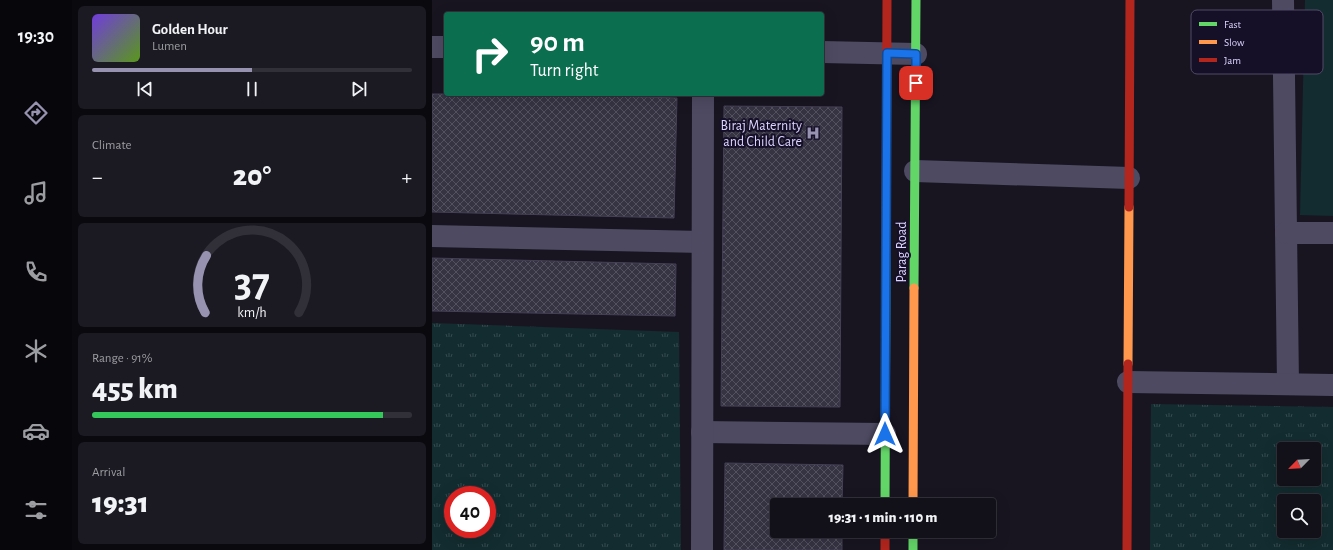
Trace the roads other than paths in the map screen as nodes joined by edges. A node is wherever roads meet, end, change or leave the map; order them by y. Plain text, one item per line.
1 (887, 0) edge
2 (916, 0) edge
3 (1130, 0) edge
4 (1283, 0) edge
5 (1283, 10) edge
6 (432, 47) edge
7 (444, 48) edge
8 (824, 52) edge
9 (887, 53) junction
10 (916, 54) junction
11 (1284, 74) edge
12 (703, 96) edge
13 (915, 171) junction
14 (1129, 178) junction
15 (1286, 233) junction
16 (1333, 234) edge
17 (432, 236) edge
18 (702, 242) junction
19 (1128, 382) junction
20 (1288, 384) junction
21 (1333, 385) edge
22 (702, 432) junction
23 (885, 434) junction
24 (885, 498) edge
25 (913, 498) edge
26 (885, 538) edge
27 (913, 538) edge
28 (702, 550) edge
29 (885, 550) edge
30 (913, 550) edge
31 (1127, 550) edge

1 - 9 street, Parag Road
2 - 10 street, Parag Road
3 - 14 street
4 - 5 street
6 - 7 street
8 - 9 street
9 - 10 street
9 - 23 street, Parag Road
10 - 13 street, Parag Road
11 - 15 street
12 - 18 street
13 - 14 street
13 - 25 street, Parag Road
14 - 19 street
15 - 16 street
15 - 20 street
17 - 18 street
18 - 22 street
19 - 20 street
19 - 31 street
20 - 21 street
22 - 23 street
22 - 28 street
23 - 24 street, Parag Road
26 - 29 street
27 - 30 street

